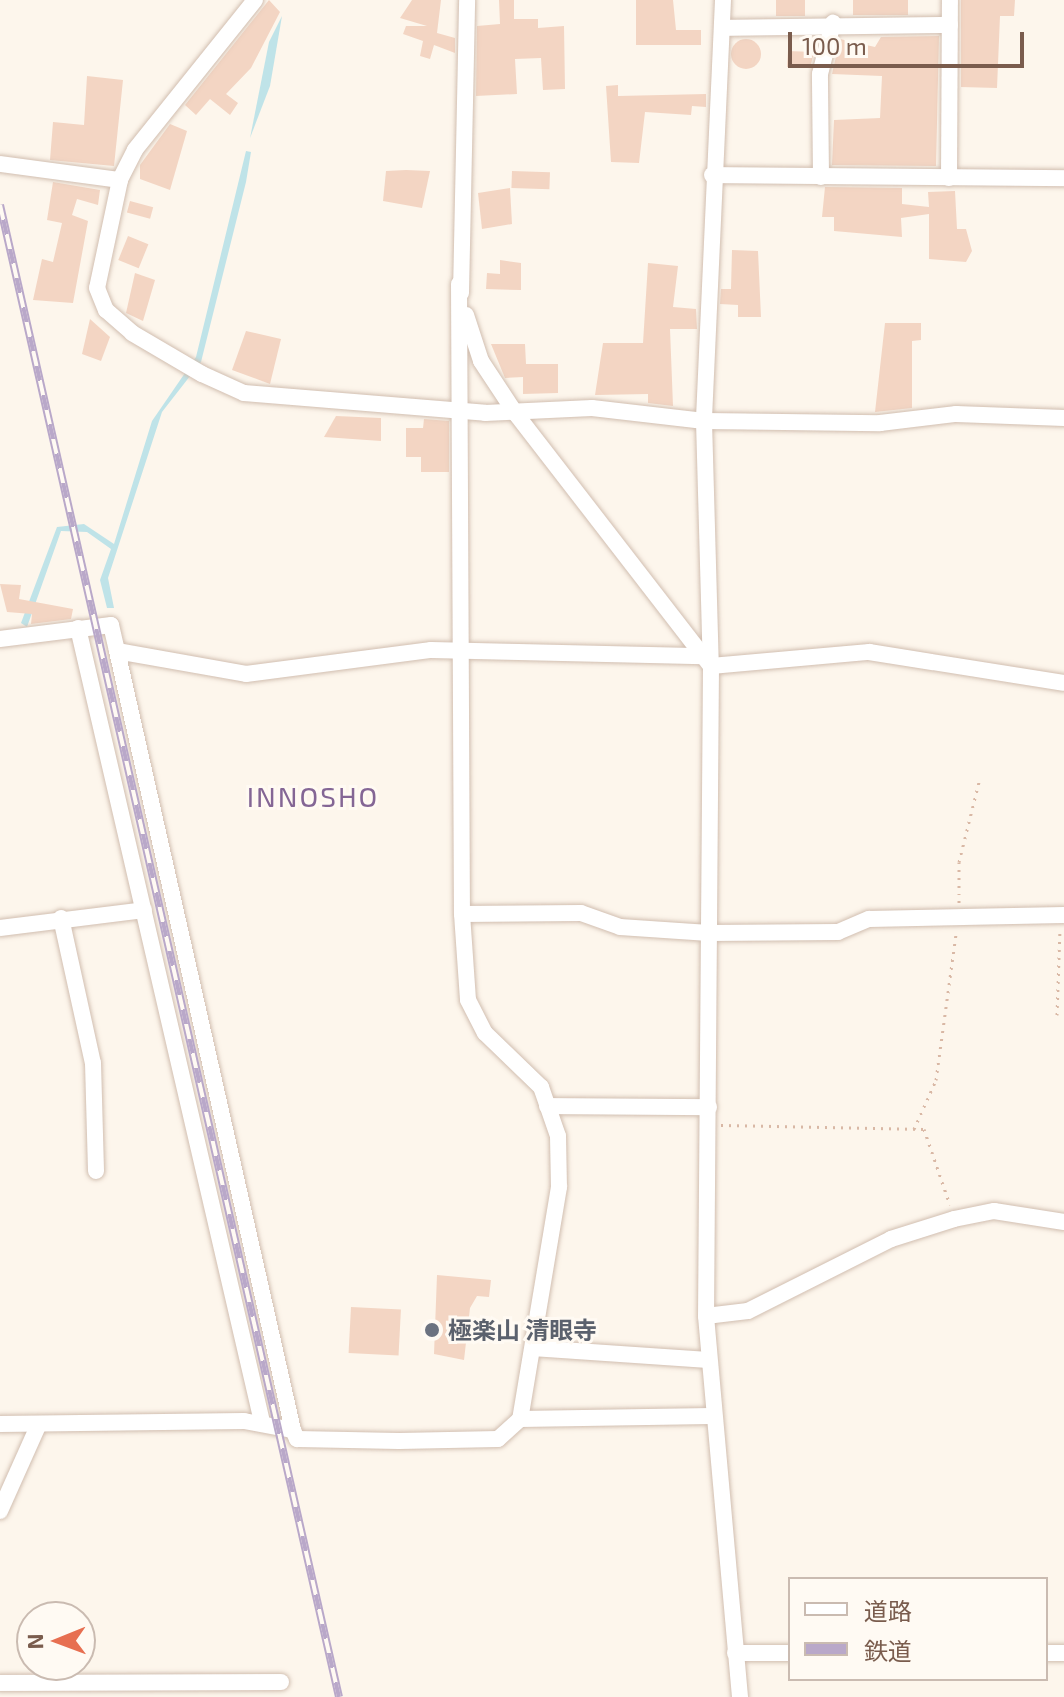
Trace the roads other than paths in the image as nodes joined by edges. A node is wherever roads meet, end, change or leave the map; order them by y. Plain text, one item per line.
1 (255, 0) edge
2 (467, 0) edge
3 (723, 0) edge
4 (950, 0) edge
5 (833, 23) junction
6 (950, 25) junction
7 (722, 28) junction
8 (1064, 161) edge
9 (0, 164) edge
10 (712, 175) junction
11 (821, 177) junction
12 (949, 178) junction
13 (1061, 178) edge
14 (120, 180) junction
15 (459, 284) junction
16 (461, 412) junction
17 (516, 414) junction
18 (1064, 418) edge
19 (704, 421) junction
20 (78, 628) junction
21 (0, 639) edge
22 (464, 650) junction
23 (117, 651) junction
24 (707, 661) junction
25 (1064, 683) edge
26 (144, 910) junction
27 (462, 914) junction
28 (1062, 915) edge
29 (61, 918) junction
30 (0, 921) edge
31 (0, 928) edge
32 (709, 933) junction
33 (547, 1106) junction
34 (709, 1107) junction
35 (96, 1171) dead end
36 (1064, 1222) edge
37 (706, 1316) junction
38 (533, 1348) junction
39 (708, 1360) junction
40 (711, 1416) junction
41 (520, 1419) junction
42 (262, 1422) junction
43 (0, 1424) edge
44 (38, 1426) junction
45 (293, 1430) junction
46 (0, 1511) edge
47 (735, 1653) junction
48 (788, 1653) edge
49 (281, 1682) dead end
50 (0, 1683) edge
51 (169, 1691) edge
52 (740, 1697) edge

1 - 14 street
2 - 15 street
3 - 7 street
4 - 6 street
5 - 6 street
5 - 7 street
5 - 11 street
6 - 12 street
7 - 10 street
8 - 13 street
9 - 14 street
10 - 11 street
10 - 19 street
11 - 12 street
12 - 13 street
14 - 16 street
15 - 16 street
15 - 17 street
16 - 17 street
16 - 22 street
17 - 19 street
17 - 24 street
18 - 19 street
19 - 24 street
20 - 21 street
20 - 23 street
20 - 26 street
22 - 23 street
22 - 24 street
22 - 27 street
23 - 45 street
24 - 25 street
24 - 32 street
26 - 29 street
26 - 42 street
27 - 32 street
27 - 33 street
28 - 32 street
29 - 31 street
29 - 35 street
30 - 31 street
32 - 34 street
33 - 34 street
33 - 38 street
34 - 37 street
36 - 37 street
37 - 39 street
38 - 39 street
38 - 41 street
39 - 40 street
40 - 41 street
40 - 47 street
41 - 45 street
42 - 44 street
42 - 45 street
43 - 44 street
44 - 46 street
47 - 48 street
47 - 52 street
49 - 51 street
50 - 51 street

